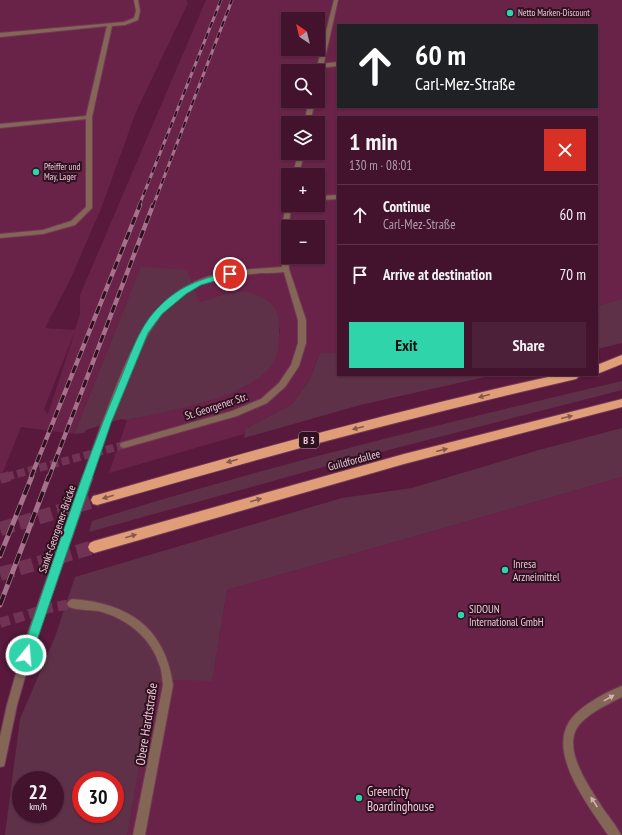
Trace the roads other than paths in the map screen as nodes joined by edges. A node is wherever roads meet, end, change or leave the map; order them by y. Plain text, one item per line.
1 (136, 0) edge
2 (336, 0) edge
3 (110, 25) junction
4 (0, 35) edge
5 (320, 64) edge
6 (337, 64) edge
7 (325, 65) edge
8 (89, 117) junction
9 (0, 126) edge
10 (337, 197) edge
11 (325, 198) edge
12 (288, 212) edge
13 (0, 236) edge
14 (286, 269) junction
15 (622, 359) edge
16 (622, 365) edge
17 (598, 370) edge
18 (598, 370) edge
19 (572, 376) edge
20 (622, 403) edge
21 (124, 445) tunnel mouth
22 (97, 500) tunnel mouth
23 (94, 547) tunnel mouth
24 (72, 604) tunnel mouth
25 (622, 691) edge
26 (0, 762) edge
27 (139, 835) edge
28 (615, 835) edge

1 - 3 street
2 - 5 street
3 - 4 street
3 - 8 street
6 - 7 street
8 - 9 street
8 - 13 street
10 - 11 street
12 - 14 street, St. Georgener Str.
14 - 21 street, St. Georgener Str.
14 - 26 street, Sankt-Georgener-Brücke, bridge
15 - 17 highway
16 - 18 highway
19 -> 22 highway, B 3
23 -> 20 highway, Guildfordallee
24 - 27 street, Obere Hardtstraße
28 -> 25 street

